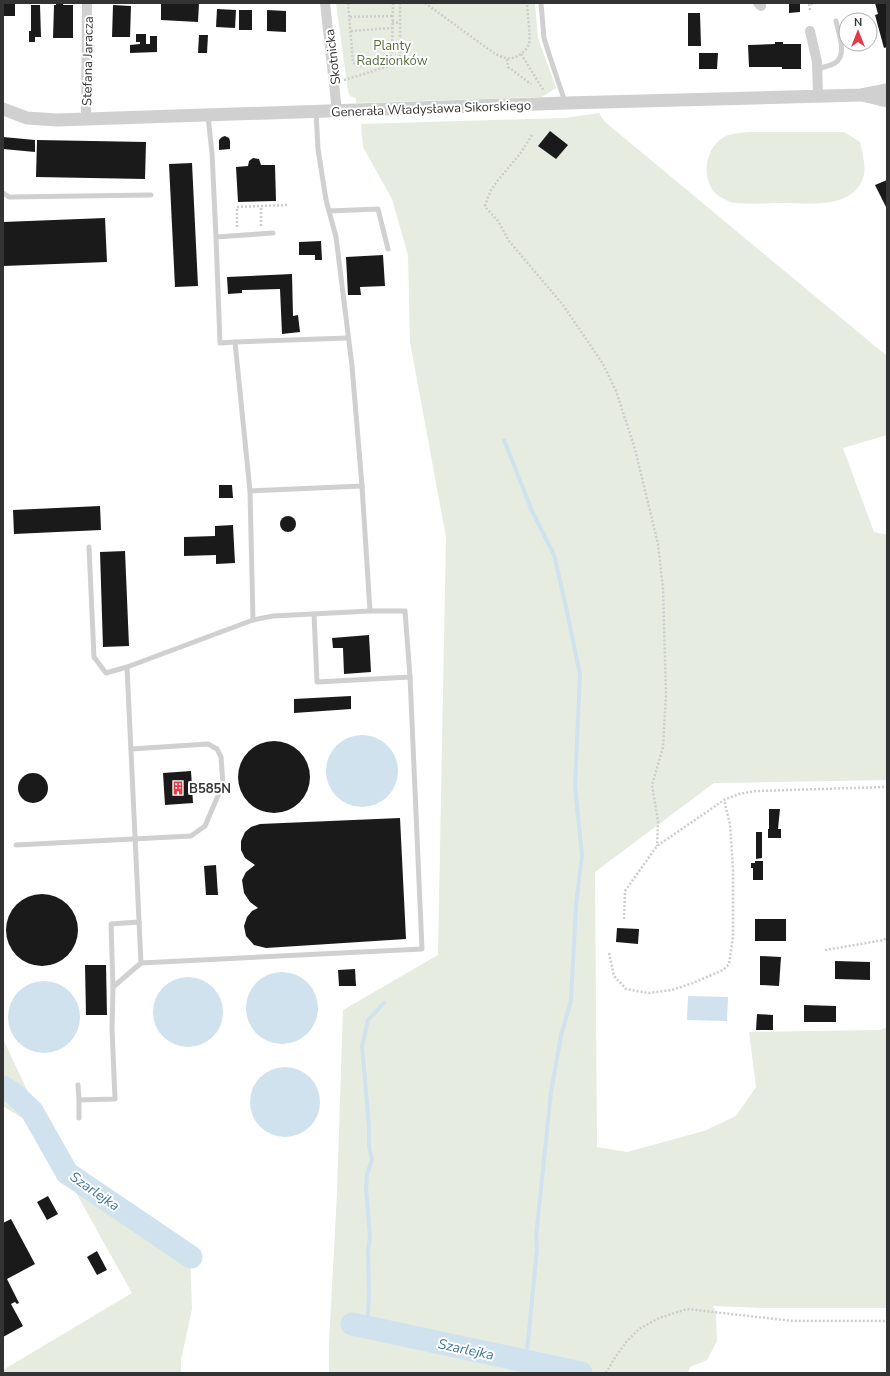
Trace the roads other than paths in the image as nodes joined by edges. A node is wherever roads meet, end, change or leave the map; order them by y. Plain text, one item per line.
1 (87, 3) edge
2 (325, 3) edge
3 (541, 3) edge
4 (836, 21) dead end
5 (810, 31) dead end
6 (817, 69) junction
7 (887, 90) edge
8 (861, 95) junction
9 (818, 96) junction
10 (887, 101) edge
11 (566, 103) junction
12 (3, 109) edge
13 (337, 111) junction
14 (316, 112) junction
15 (208, 116) junction
16 (86, 119) junction
17 (3, 193) edge
18 (151, 195) dead end
19 (329, 211) junction
20 (273, 233) dead end
21 (216, 237) junction
22 (388, 249) dead end
23 (348, 338) junction
24 (236, 342) junction
25 (362, 486) junction
26 (250, 491) junction
27 (88, 547) dead end
28 (370, 612) junction
29 (314, 614) junction
30 (253, 620) junction
31 (127, 667) junction
32 (410, 678) junction
33 (131, 749) junction
34 (136, 838) junction
35 (16, 845) dead end
36 (139, 922) junction
37 (141, 963) junction
38 (113, 987) junction
39 (78, 1085) dead end
40 (79, 1100) junction
41 (79, 1118) dead end

1 - 16 street, Stefana Jaracza
2 - 13 street, Skotnicka
3 - 11 lane
4 - 6 lane
5 - 6 street
6 - 9 street
7 - 8 street
8 - 9 street, Generała Władysława Sikorskiego
8 - 10 street
9 - 11 street, Generała Władysława Sikorskiego
11 - 13 street, Generała Władysława Sikorskiego
12 - 16 street, Generała Władysława Sikorskiego
13 - 14 street, Generała Władysława Sikorskiego
14 - 15 street, Generała Władysława Sikorskiego
14 - 19 lane
15 - 16 street, Generała Władysława Sikorskiego
15 - 21 lane
17 - 18 lane
19 - 22 lane
19 - 23 lane
20 - 21 lane
21 - 24 lane
23 - 24 lane
23 - 25 lane
24 - 26 lane
25 - 26 lane
25 - 28 lane
26 - 30 lane
27 - 31 lane
28 - 29 lane
28 - 32 lane
29 - 30 lane
29 - 32 lane
30 - 31 lane
31 - 33 lane
32 - 37 lane
33 - 34 lane
33 - 34 lane
34 - 35 lane
34 - 36 lane
36 - 37 lane
36 - 38 lane
37 - 38 lane
38 - 40 lane
39 - 40 lane
40 - 41 lane

